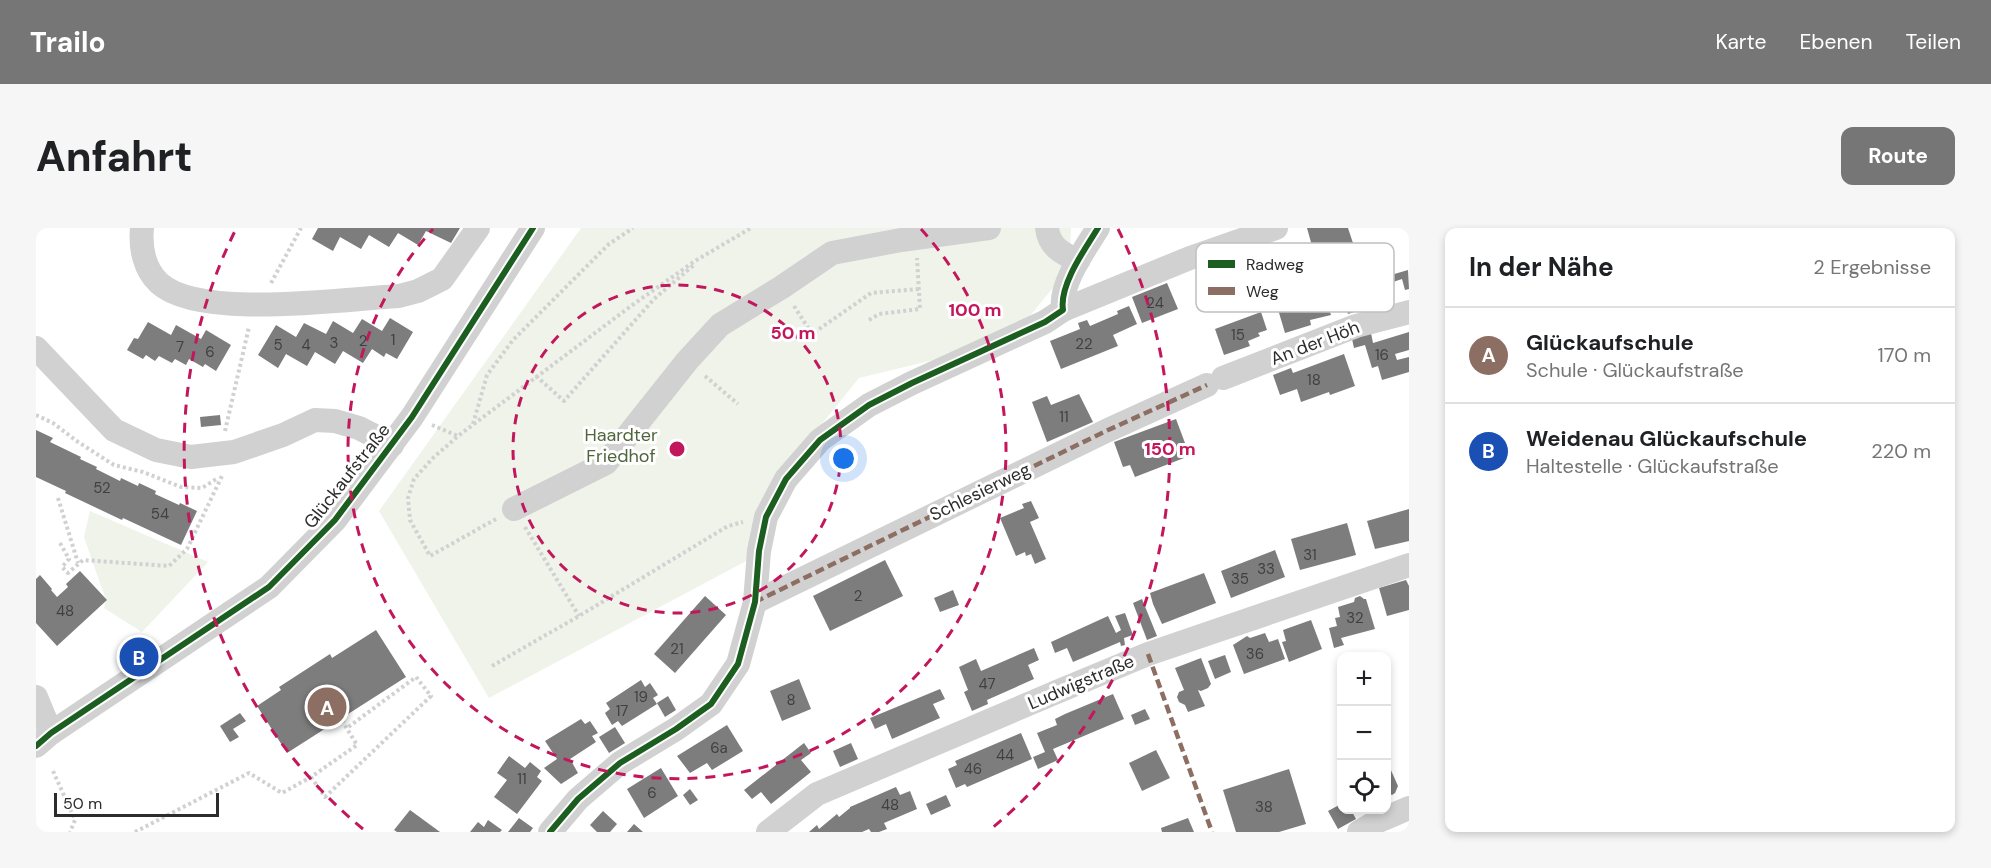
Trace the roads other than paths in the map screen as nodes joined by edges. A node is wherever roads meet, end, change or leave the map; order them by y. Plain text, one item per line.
1 (142, 228) edge
2 (477, 228) edge
3 (533, 228) edge
4 (989, 228) edge
5 (1047, 228) edge
6 (1098, 228) edge
7 (1276, 228) edge
8 (1233, 243) edge
9 (1196, 256) edge
10 (1078, 261) junction
11 (1063, 310) junction
12 (1409, 312) edge
13 (36, 348) edge
14 (1215, 381) joint
15 (392, 445) junction
16 (514, 509) road end
17 (1409, 565) edge
18 (755, 602) junction
19 (36, 697) edge
20 (43, 740) edge
21 (1409, 808) edge
22 (550, 832) edge
23 (768, 832) edge
24 (1359, 832) edge

1 - 2 street
3 - 15 street, Glückaufstraße
4 - 16 street
5 - 10 street
6 - 10 street
7 - 8 street
9 - 11 street
10 - 11 street
11 - 18 street
12 - 14 street, An der Höh
13 - 15 street
14 - 18 street, Schlesierweg
15 - 20 street, Glückaufstraße
17 - 23 street, Ludwigstraße
18 - 22 street
19 - 20 street
21 - 24 street

